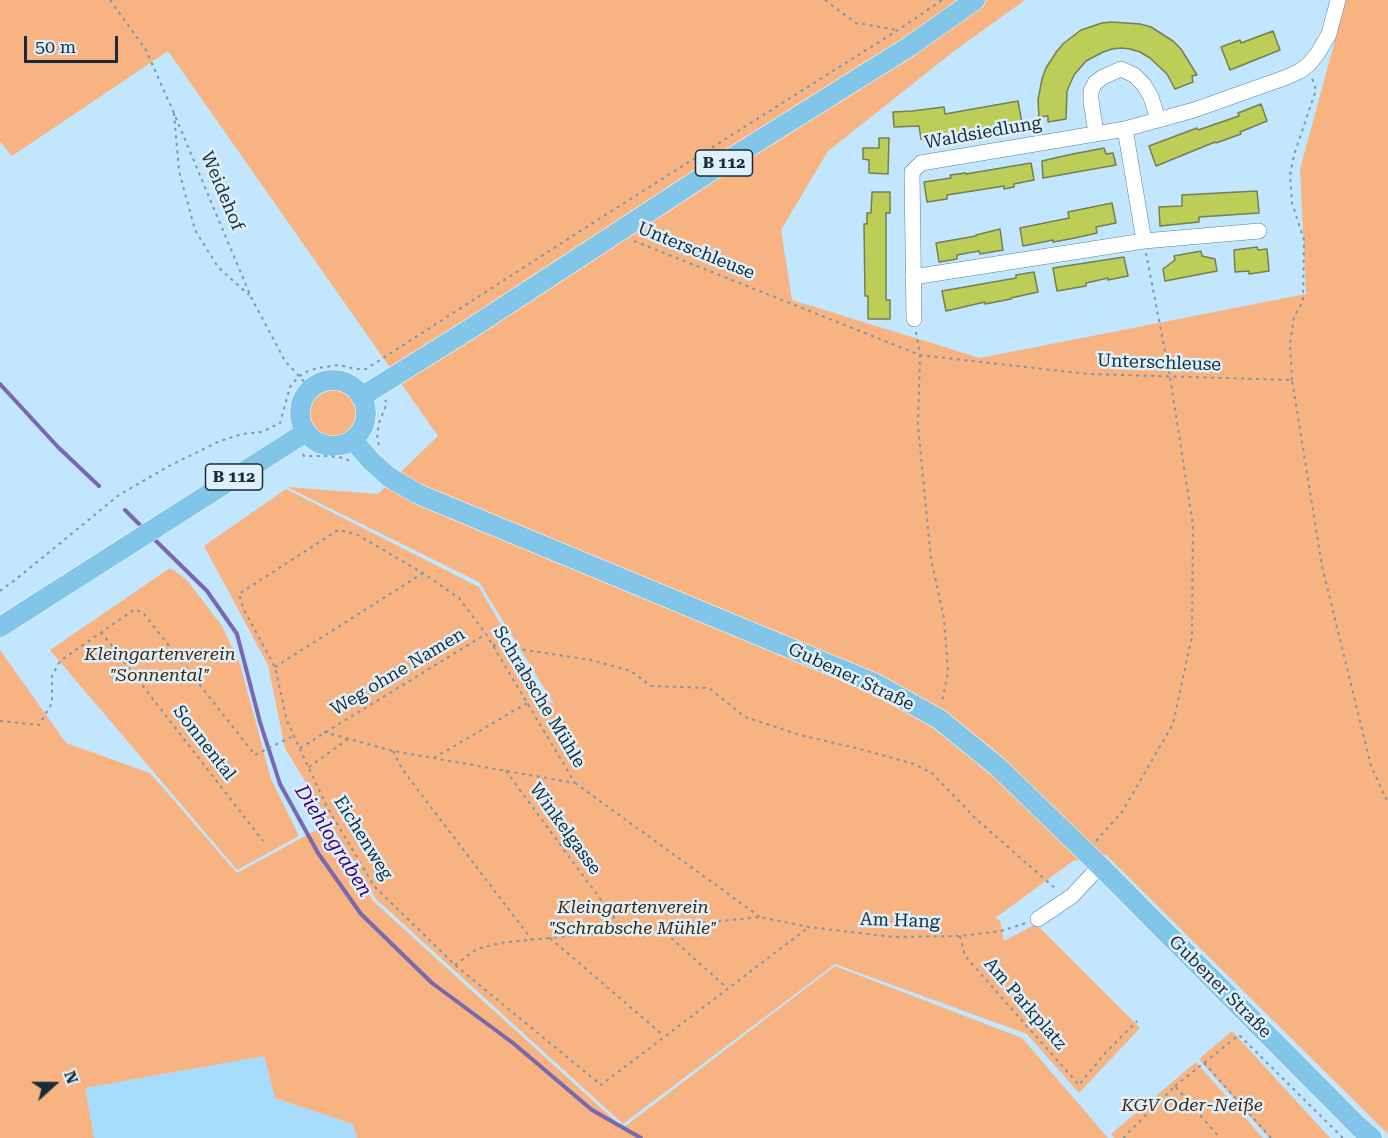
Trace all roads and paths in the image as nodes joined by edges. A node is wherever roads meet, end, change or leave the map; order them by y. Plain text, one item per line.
1 (110, 0) edge
2 (825, 0) edge
3 (942, 0) edge
4 (975, 0) edge
5 (1338, 0) edge
6 (886, 28) dead end
7 (1309, 64) junction
8 (173, 111) junction
9 (1158, 120) junction
10 (1125, 129) junction
11 (1096, 133) junction
12 (1259, 231) dead end
13 (615, 233) junction
14 (1144, 241) junction
15 (914, 277) junction
16 (251, 297) junction
17 (914, 319) joint
18 (920, 355) junction
19 (1170, 377) junction
20 (1292, 381) junction
21 (305, 383) junction
22 (362, 397) junction
23 (306, 432) junction
24 (353, 440) junction
25 (423, 573) junction
26 (0, 591) edge
27 (240, 594) joint
28 (0, 627) edge
29 (101, 633) junction
30 (486, 634) junction
31 (493, 645) junction
32 (275, 667) junction
33 (527, 703) junction
34 (939, 719) junction
35 (0, 721) edge
36 (324, 732) junction
37 (294, 735) junction
38 (348, 739) junction
39 (300, 748) junction
40 (393, 751) junction
41 (434, 758) junction
42 (309, 767) junction
43 (506, 771) junction
44 (575, 783) junction
45 (1388, 803) edge
46 (263, 841) dead end
47 (1093, 859) junction
48 (1067, 899) junction
49 (760, 917) junction
50 (1038, 919) joint
51 (809, 927) junction
52 (660, 928) junction
53 (624, 932) junction
54 (960, 936) junction
55 (550, 938) junction
56 (532, 940) junction
57 (455, 965) junction
58 (728, 989) junction
59 (1137, 1021) dead end
60 (664, 1037) junction
61 (1204, 1063) junction
62 (1175, 1086) junction
63 (1125, 1138) edge
64 (1220, 1138) edge
65 (1271, 1138) edge
66 (1343, 1138) edge
67 (1372, 1138) edge

1 - 8 path, Weidehof
2 - 6 path
3 - 21 path
4 - 13 main road, B 112
5 - 7 street, Waldsiedlung
7 - 9 street, Waldsiedlung
7 - 20 path
8 - 16 path, Weidehof
8 - 16 path
9 - 10 street, Waldsiedlung
9 - 11 street
10 - 11 street, Waldsiedlung
10 - 14 street
11 - 15 street, Waldsiedlung
12 - 14 street
13 - 18 path, Unterschleuse
13 - 22 main road, B 112
14 - 15 street
14 - 19 path
15 - 17 street, Waldsiedlung
16 - 21 path, Weidehof
17 - 18 path
18 - 19 path, Unterschleuse
18 - 34 path
19 - 20 path, Unterschleuse
19 - 47 path
20 - 45 path
21 - 22 main road
21 - 23 main road
21 - 26 path
22 - 24 main road
23 - 24 main road
23 - 28 main road, B 112
24 - 34 main road, Gubener Straße
25 - 27 path, Schrabsche Mühle
25 - 30 path, Schrabsche Mühle
25 - 32 path
27 - 32 path, Eichenweg
29 - 35 path, Sonnental
29 - 37 path, Sonnental
29 - 46 path, Sonnental
30 - 31 path, Schrabsche Mühle
30 - 36 path, Weg ohne Namen
31 - 33 path, Schrabsche Mühle
31 - 48 path
32 - 37 path, Eichenweg
33 - 41 path
33 - 44 path, Schrabsche Mühle
34 - 47 main road, Gubener Straße
36 - 38 path, Schrabsche Mühle
36 - 39 path, Weg ohne Namen
37 - 39 path, Eichenweg
38 - 40 path, Schrabsche Mühle
38 - 42 path
39 - 42 path, Eichenweg
40 - 41 path, Schrabsche Mühle
40 - 56 path
41 - 43 path, Schrabsche Mühle
42 - 57 path, Eichenweg
43 - 44 path, Schrabsche Mühle
43 - 53 path, Winkelgasse
44 - 49 path
47 - 48 street
47 - 67 main road, Gubener Straße
48 - 50 street
49 - 51 path, Am Hang
49 - 52 path
50 - 54 path, Am Hang
51 - 54 path, Am Hang
51 - 58 path
52 - 53 path
52 - 58 path
53 - 55 path
54 - 59 path, Am Parkplatz
55 - 56 path
55 - 60 path
56 - 57 path
57 - 60 path, Eichenweg
58 - 60 path
61 - 62 path
61 - 65 path
61 - 66 path
62 - 63 path
62 - 64 path

